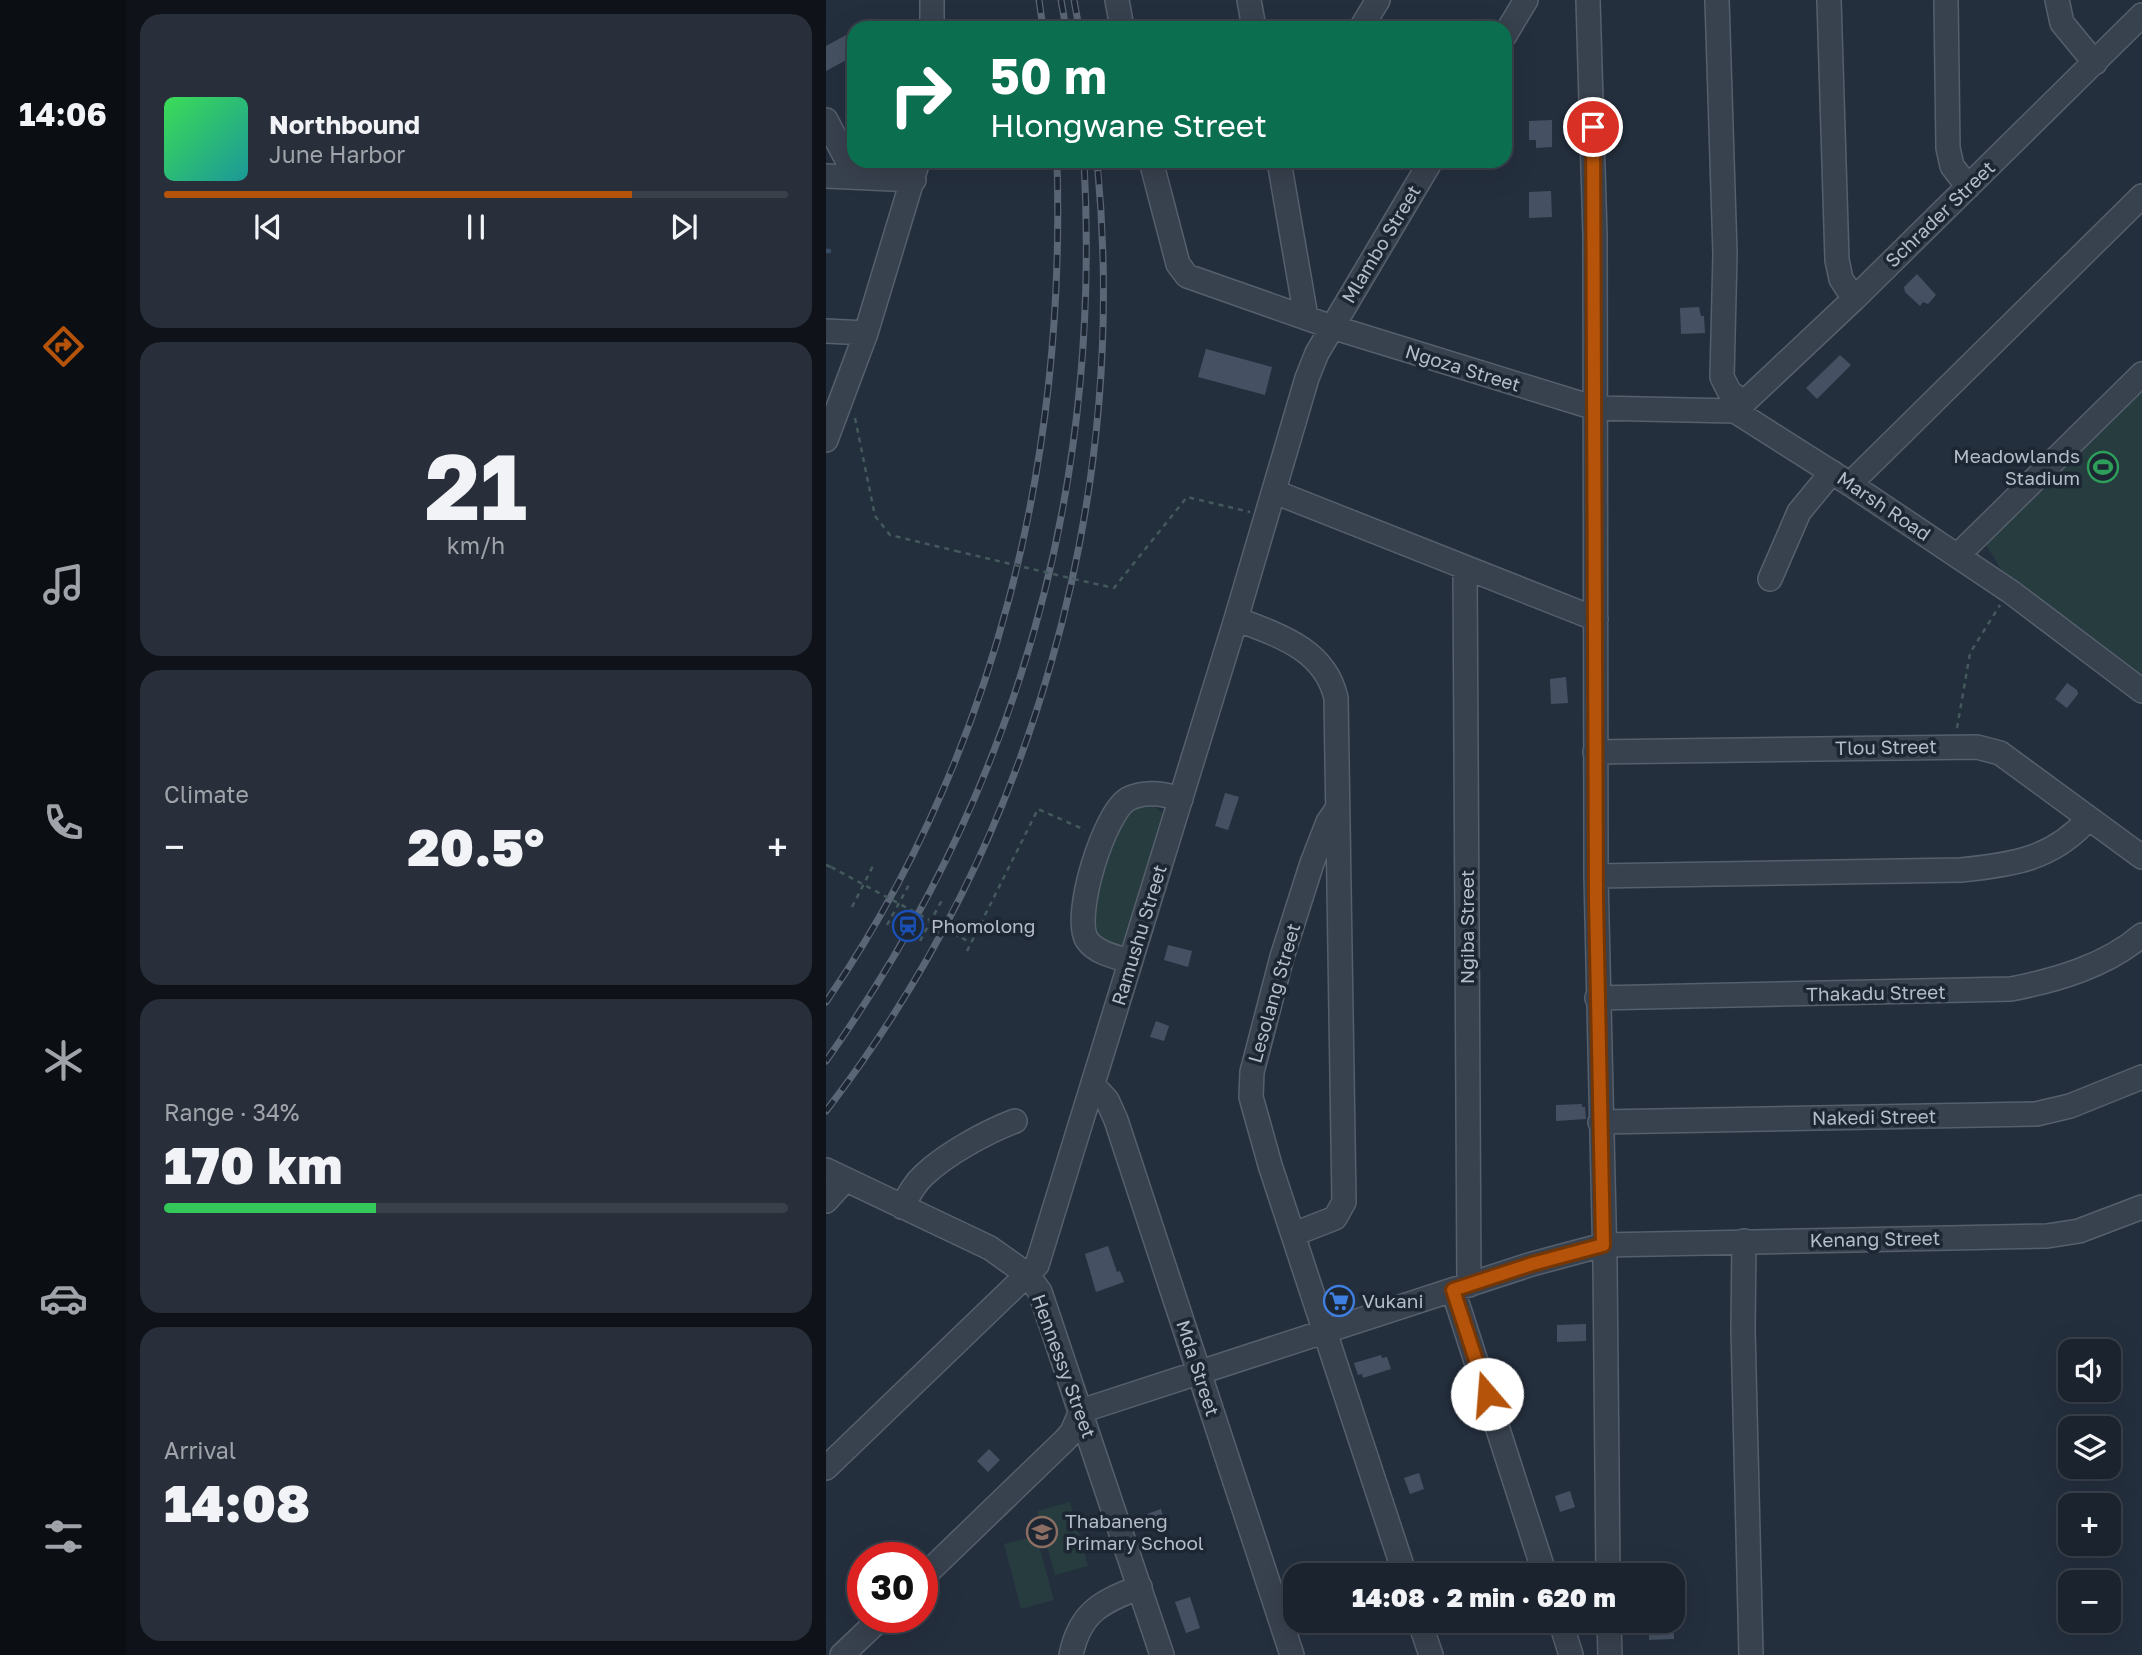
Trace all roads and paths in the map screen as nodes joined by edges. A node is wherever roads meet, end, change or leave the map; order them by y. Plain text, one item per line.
1 (932, 0) edge
2 (1117, 0) edge
3 (1249, 0) edge
4 (1378, 0) edge
5 (1526, 0) edge
6 (1588, 0) edge
7 (1717, 0) edge
8 (1829, 0) edge
9 (1946, 0) edge
10 (2057, 0) edge
11 (932, 21) edge
12 (1121, 21) edge
13 (1253, 21) edge
14 (1365, 21) edge
15 (1512, 23) edge
16 (2137, 30) edge
17 (2095, 63) junction
18 (826, 120) edge
19 (847, 160) edge
20 (851, 168) edge
21 (1153, 168) edge
22 (1280, 168) edge
23 (1427, 168) edge
24 (916, 171) edge
25 (826, 176) edge
26 (856, 177) junction
27 (1968, 187) junction
28 (2142, 196) edge
29 (1854, 299) junction
30 (1306, 317) junction
31 (1332, 327) junction
32 (826, 331) edge
33 (866, 333) junction
34 (2142, 374) edge
35 (1739, 407) junction
36 (1595, 408) junction
37 (855, 416) dead end
38 (826, 440) edge
39 (1841, 478) junction
40 (1275, 492) junction
41 (1267, 516) junction
42 (1958, 555) junction
43 (1465, 569) junction
44 (1770, 579) dead end
45 (2011, 592) junction
46 (1237, 619) junction
47 (1596, 619) junction
48 (2142, 691) edge
49 (1955, 746) junction
50 (1595, 752) junction
51 (1181, 799) junction
52 (1336, 809) junction
53 (2088, 818) junction
54 (1102, 837) junction
55 (2142, 857) edge
56 (826, 864) edge
57 (874, 864) dead end
58 (1596, 876) junction
59 (910, 884) dead end
60 (863, 885) junction
61 (942, 900) dead end
62 (899, 904) junction
63 (852, 907) dead end
64 (931, 921) junction
65 (887, 925) dead end
66 (2142, 935) edge
67 (920, 941) dead end
68 (971, 943) junction
69 (967, 951) dead end
70 (1130, 961) junction
71 (1597, 998) junction
72 (2142, 1077) edge
73 (1094, 1086) junction
74 (1015, 1121) dead end
75 (1600, 1122) junction
76 (835, 1175) edge
77 (826, 1201) edge
78 (902, 1207) junction
79 (2142, 1207) edge
80 (1294, 1234) junction
81 (1744, 1241) junction
82 (1603, 1245) junction
83 (1028, 1275) junction
84 (1461, 1288) junction
85 (1326, 1331) junction
86 (1199, 1372) junction
87 (1081, 1411) junction
88 (826, 1468) edge
89 (938, 1563) edge
90 (1401, 1563) edge
91 (1541, 1563) edge
92 (1608, 1563) edge
93 (1140, 1587) junction
94 (1423, 1633) edge
95 (1564, 1633) edge
96 (1609, 1633) edge
97 (863, 1646) edge
98 (842, 1655) edge
99 (1071, 1655) edge
100 (1162, 1655) edge
101 (1292, 1655) edge
102 (1431, 1655) edge
103 (1571, 1655) edge
104 (1610, 1655) edge
105 (1751, 1655) edge

1 - 11 street
2 - 12 street
3 - 13 street
4 - 14 street
5 - 15 street
6 - 36 street
7 - 35 street
8 - 29 street
9 - 27 street
10 - 17 street
16 - 17 street, Schrader Street
17 - 27 street, Schrader Street
18 - 19 street
20 - 26 street
21 - 30 street, Ngoza Street
22 - 30 street
23 - 31 street, Mlambo Street
24 - 26 street
24 - 33 street
25 - 26 street
27 - 29 street, Schrader Street
28 - 39 street
29 - 35 street, Schrader Street
30 - 31 street, Ngoza Street
31 - 36 street, Ngoza Street
31 - 40 street, Ramushu Street
32 - 33 street
33 - 38 street
34 - 42 street
35 - 36 street
35 - 39 street, Marsh Road
36 - 47 street
37 - 41 path, bridge
39 - 42 street, Marsh Road
39 - 44 street
40 - 41 street, Ramushu Street
40 - 43 street
41 - 46 street, Ramushu Street
42 - 45 street, Marsh Road
43 - 47 street
43 - 84 street, Ngiba Street
45 - 48 street, Marsh Road
45 - 49 path
46 - 51 street, Ramushu Street
46 - 52 street, Lesolang Street
47 - 50 street
49 - 50 street, Tlou Street
49 - 53 street, Tlou Street
50 - 58 street
51 - 54 street
51 - 70 street, Ramushu Street
52 - 80 street, Lesolang Street
52 - 80 street
53 - 55 street, Tlou Street
53 - 58 street
54 - 68 path
54 - 70 street
56 - 60 path, bridge
57 - 60 path
58 - 71 street
59 - 62 path
60 - 62 path, bridge
60 - 63 path
61 - 64 path
62 - 64 path, bridge
62 - 65 path
64 - 67 path
64 - 68 path, bridge
66 - 71 street, Thakadu Street
68 - 69 path
70 - 73 street, Ramushu Street
71 - 75 street
72 - 75 street, Nakedi Street
73 - 83 street, Ramushu Street
73 - 86 street, Mda Street
74 - 78 street
75 - 82 street
76 - 77 street
76 - 78 street, Hennessy Street
78 - 83 street, Hennessy Street
79 - 81 street, Kenang Street
80 - 85 street, Lesolang Street
81 - 82 street, Kenang Street
81 - 105 street
82 - 84 street, Kenang Street
82 - 92 street
83 - 87 street, Hennessy Street
83 - 88 street, Ramushu Street
84 - 85 street, Kenang Street
84 - 91 street, Ngiba Street
85 - 86 street, Kenang Street
85 - 90 street, Lesolang Street
86 - 87 street, Kenang Street
86 - 101 street, Mda Street
87 - 89 street
87 - 93 street, Hennessy Street
93 - 99 street
93 - 100 street, Hennessy Street
94 - 102 street
95 - 103 street
96 - 104 street
97 - 98 street

